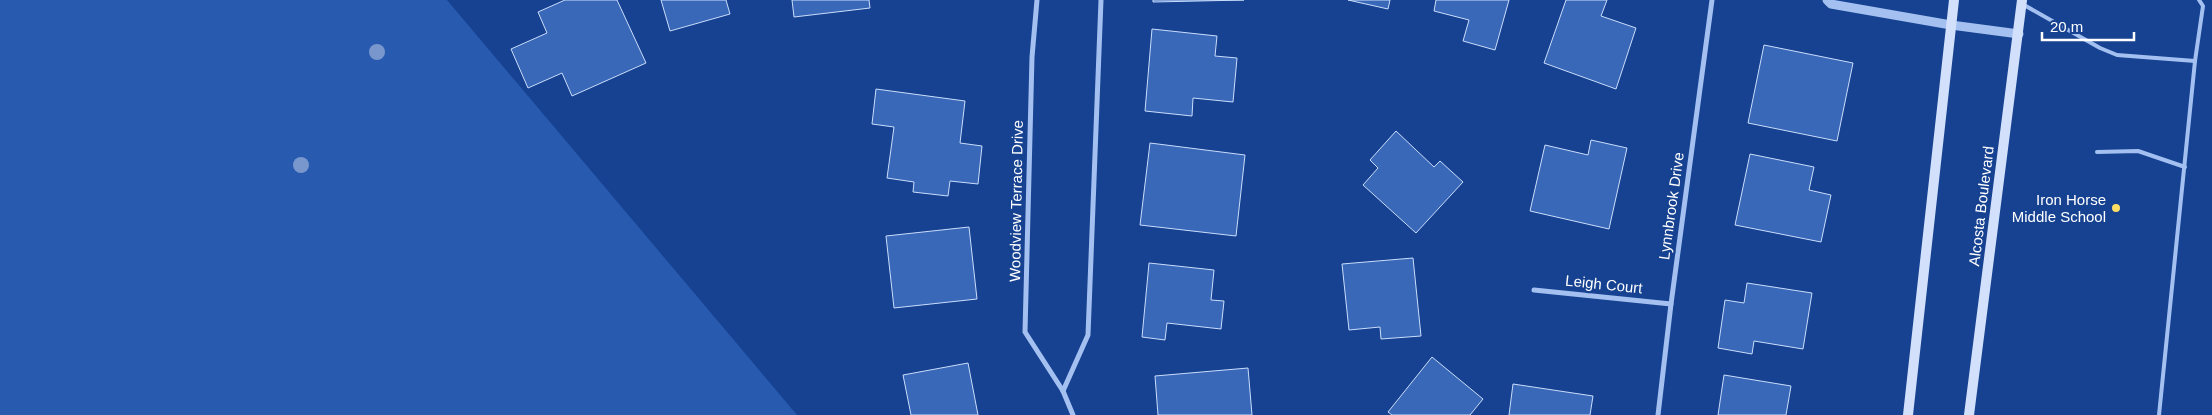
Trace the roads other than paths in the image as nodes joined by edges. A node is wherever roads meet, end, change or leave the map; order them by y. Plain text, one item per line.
1 (1037, 0) edge
2 (1101, 0) edge
3 (1712, 0) edge
4 (1827, 0) edge
5 (1954, 0) edge
6 (2199, 0) edge
7 (2025, 1) edge
8 (1951, 25) junction
9 (2019, 34) junction
10 (2195, 60) junction
11 (2097, 152) dead end
12 (2185, 167) junction
13 (1534, 290) dead end
14 (1671, 304) junction
15 (1063, 391) junction
16 (1073, 415) edge
17 (1658, 415) edge
18 (1908, 415) edge
19 (1969, 415) edge
20 (2159, 415) edge

1 - 15 street, Woodview Terrace Drive
2 - 15 street
3 - 14 street, Lynnbrook Drive
4 - 8 street
5 - 8 main road
6 - 10 lane
7 - 9 main road, Alcosta Boulevard
7 - 10 lane
8 - 9 street
8 - 18 main road
9 - 19 main road, Alcosta Boulevard
10 - 12 lane
11 - 12 lane
12 - 20 lane
13 - 14 street, Leigh Court
14 - 17 street, Lynnbrook Drive
15 - 16 street, Woodview Terrace Drive

